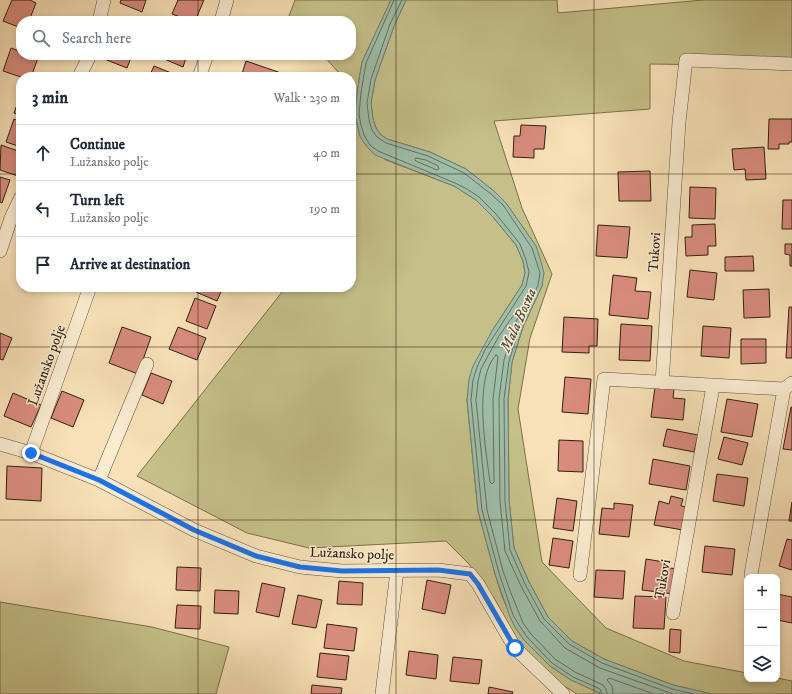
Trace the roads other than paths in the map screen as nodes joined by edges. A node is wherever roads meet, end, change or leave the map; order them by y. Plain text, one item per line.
1 (104, 0) edge
2 (227, 0) edge
3 (101, 16) edge
4 (222, 16) edge
5 (88, 60) edge
6 (206, 60) edge
7 (792, 64) edge
8 (82, 72) edge
9 (201, 72) edge
10 (16, 208) edge
11 (0, 251) edge
12 (88, 292) edge
13 (147, 364) dead end
14 (662, 383) junction
15 (713, 386) junction
16 (788, 386) edge
17 (0, 444) edge
18 (31, 453) junction
19 (99, 480) junction
20 (397, 571) junction
21 (751, 574) dead end
22 (580, 575) dead end
23 (673, 613) dead end
24 (382, 694) edge
25 (563, 694) edge

1 - 3 street
2 - 4 street
5 - 8 street
6 - 9 street
7 - 14 street, Tukovi
10 - 11 street
12 - 18 street, Lužansko polje
13 - 19 street
14 - 15 street
14 - 22 street
15 - 16 street
15 - 23 street, Tukovi
16 - 21 street
17 - 18 street, Lužansko polje
18 - 19 street, Lužansko polje
19 - 20 street, Lužansko polje
20 - 24 street
20 - 25 street, Lužansko polje

